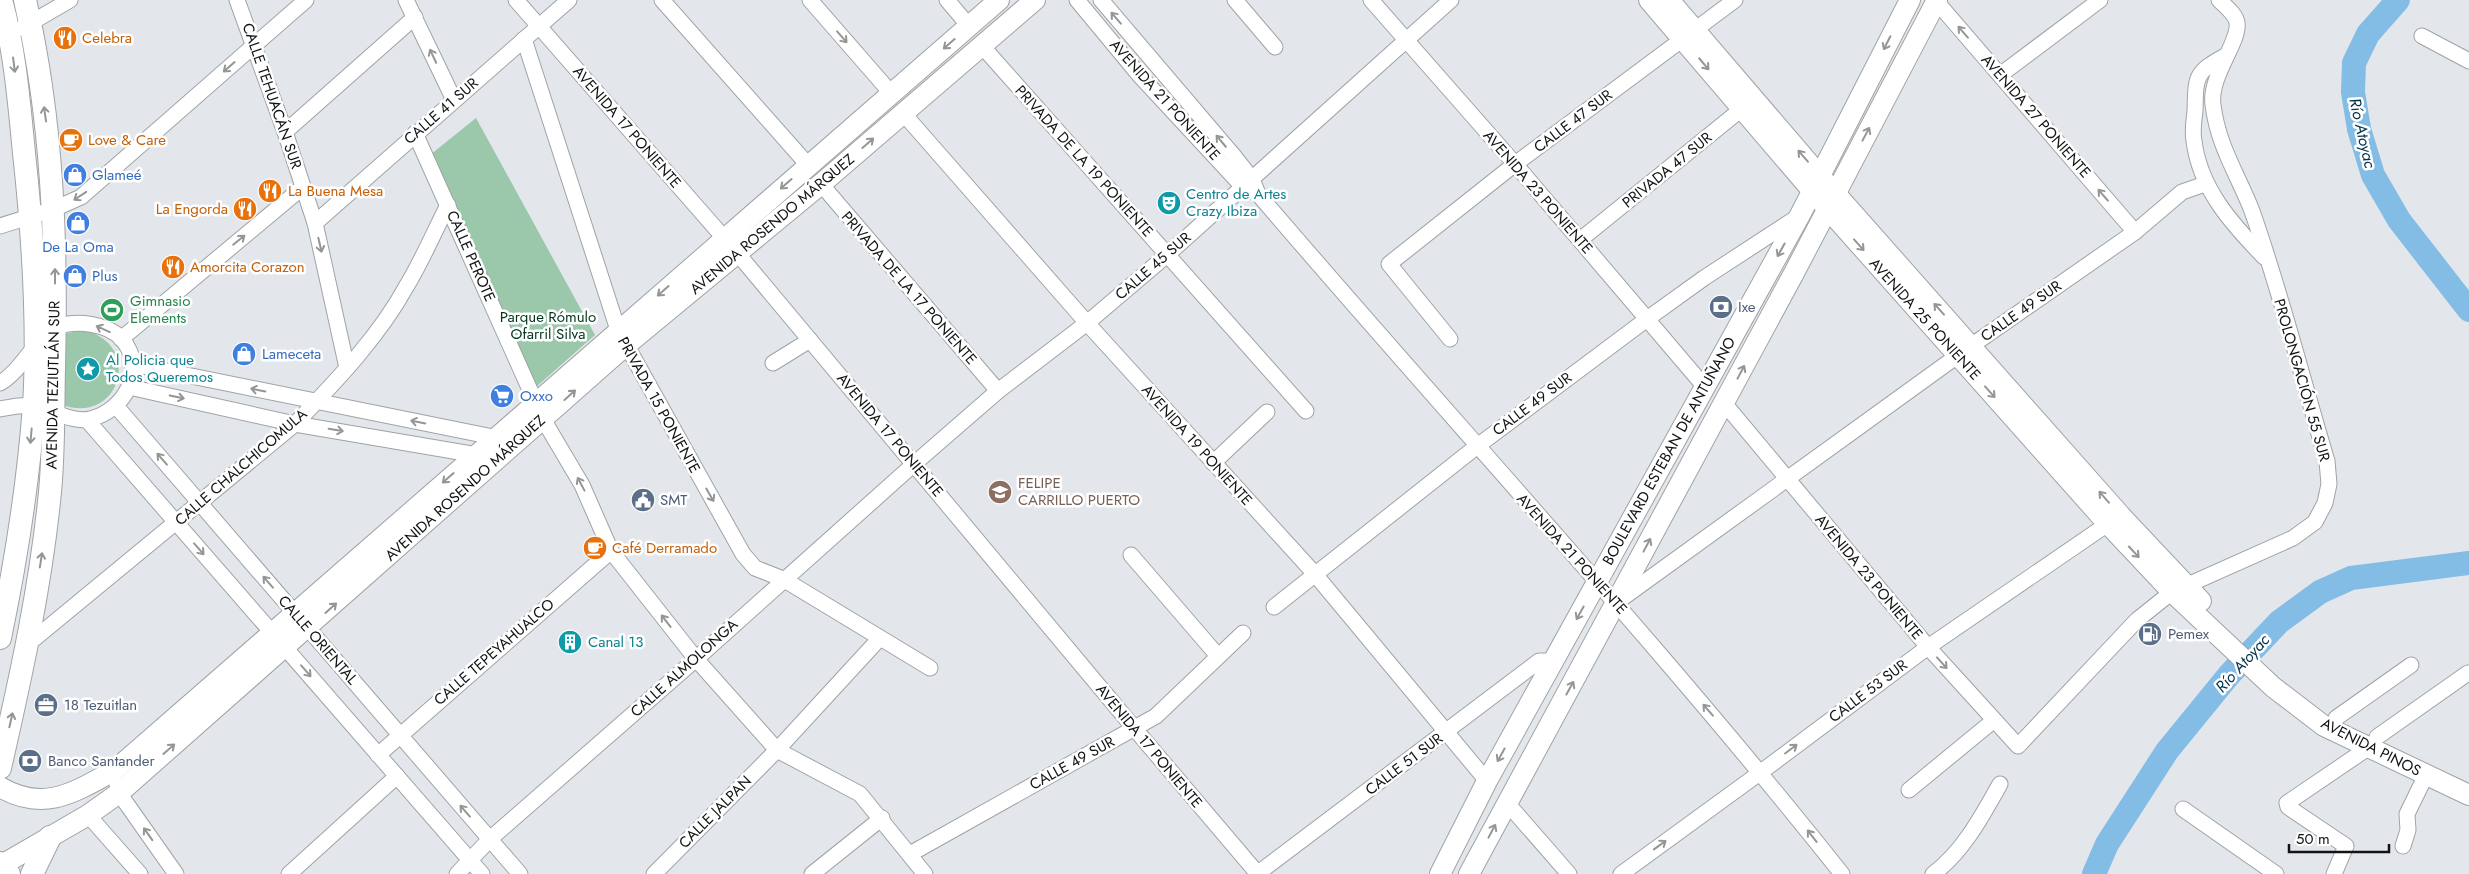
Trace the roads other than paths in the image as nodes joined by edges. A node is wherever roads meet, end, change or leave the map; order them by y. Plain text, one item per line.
1 (0, 0) edge
2 (25, 0) edge
3 (70, 0) edge
4 (238, 0) edge
5 (306, 0) edge
6 (406, 0) edge
7 (516, 0) edge
8 (569, 0) edge
9 (662, 0) edge
10 (810, 0) edge
11 (947, 0) edge
12 (998, 0) edge
13 (1035, 0) edge
14 (1077, 0) edge
15 (1101, 0) edge
16 (1235, 0) edge
17 (1371, 0) edge
18 (1451, 0) edge
19 (1649, 0) edge
20 (1669, 0) edge
21 (1735, 0) edge
22 (1910, 0) edge
23 (1937, 0) edge
24 (2100, 0) edge
25 (2219, 0) edge
26 (415, 17) junction
27 (30, 24) junction
28 (539, 26) junction
29 (969, 26) junction
30 (1689, 34) junction
31 (5, 35) edge
32 (2422, 36) dead end
33 (524, 39) junction
34 (1405, 40) junction
35 (254, 45) junction
36 (982, 46) junction
37 (1275, 47) dead end
38 (2225, 56) junction
39 (2469, 61) edge
40 (2000, 76) junction
41 (891, 93) junction
42 (454, 100) junction
43 (1748, 104) junction
44 (903, 113) junction
45 (285, 132) junction
46 (415, 134) junction
47 (1515, 164) junction
48 (808, 165) junction
49 (1248, 183) junction
50 (1816, 183) junction
51 (820, 184) junction
52 (2206, 184) junction
53 (303, 187) junction
54 (1831, 200) junction
55 (448, 205) junction
56 (54, 209) junction
57 (1800, 215) junction
58 (31, 216) junction
59 (315, 224) junction
60 (0, 226) edge
61 (2134, 232) junction
62 (724, 238) junction
63 (1580, 240) junction
64 (738, 254) junction
65 (1168, 255) junction
66 (2267, 260) junction
67 (1646, 319) junction
68 (1087, 323) junction
69 (55, 328) junction
70 (621, 338) junction
71 (121, 339) junction
72 (1450, 339) dead end
73 (810, 340) junction
74 (36, 349) junction
75 (1965, 351) junction
76 (773, 363) dead end
77 (132, 364) junction
78 (347, 368) junction
79 (0, 383) edge
80 (1704, 386) junction
81 (129, 387) junction
82 (998, 391) junction
83 (316, 401) junction
84 (1724, 403) junction
85 (116, 406) junction
86 (0, 408) edge
87 (43, 409) junction
88 (1306, 410) dead end
89 (539, 411) junction
90 (1268, 412) dead end
91 (87, 420) junction
92 (295, 424) junction
93 (495, 437) junction
94 (517, 442) junction
95 (1476, 447) junction
96 (476, 454) junction
97 (498, 458) junction
98 (1213, 463) junction
99 (914, 464) junction
100 (1787, 478) junction
101 (199, 502) junction
102 (2114, 519) junction
103 (176, 523) junction
104 (611, 551) junction
105 (1132, 555) dead end
106 (8, 560) edge
107 (1314, 573) junction
108 (783, 579) junction
109 (1597, 582) junction
110 (2178, 589) junction
111 (1616, 603) junction
112 (1274, 607) dead end
113 (294, 612) junction
114 (2217, 625) joint
115 (308, 628) junction
116 (271, 632) junction
117 (1243, 633) dead end
118 (0, 638) edge
119 (880, 638) junction
120 (28, 644) junction
121 (1928, 647) junction
122 (285, 648) junction
123 (1218, 656) junction
124 (696, 659) junction
125 (1553, 661) junction
126 (2411, 665) dead end
127 (930, 668) dead end
128 (2468, 672) edge
129 (2277, 682) junction
130 (2336, 718) junction
131 (1993, 721) junction
132 (1134, 728) junction
133 (1445, 732) junction
134 (400, 735) junction
135 (2373, 743) junction
136 (2018, 746) joint
137 (777, 750) junction
138 (378, 754) junction
139 (0, 768) edge
140 (115, 770) junction
141 (1761, 772) junction
142 (2426, 775) junction
143 (397, 776) junction
144 (2469, 780) edge
145 (1488, 781) junction
146 (2000, 784) dead end
147 (0, 787) edge
148 (1909, 790) dead end
149 (119, 793) junction
150 (2469, 795) edge
151 (1506, 803) junction
152 (2183, 809) dead end
153 (88, 816) junction
154 (882, 818) junction
155 (50, 837) junction
156 (490, 839) junction
157 (2403, 846) dead end
158 (910, 854) junction
159 (469, 859) junction
160 (3, 867) edge
161 (32, 874) edge
162 (140, 874) edge
163 (176, 874) edge
164 (289, 874) edge
165 (457, 874) edge
166 (482, 874) edge
167 (520, 874) edge
168 (654, 874) edge
169 (812, 874) edge
170 (925, 874) edge
171 (1258, 874) edge
172 (1440, 874) edge
173 (1469, 874) edge
174 (1569, 874) edge
175 (1621, 874) edge
176 (1842, 874) edge
177 (1933, 874) edge
178 (2276, 874) edge
179 (2334, 874) edge

1 - 31 main road, AVENIDA TEZIUTLÁN SUR
2 - 27 main road, AVENIDA TEZIUTLÁN SUR
3 - 27 street
4 - 35 street, CALLE TEHUACÁN SUR
5 - 35 street
6 - 26 street
7 - 28 street, AVENIDA 17 PONIENTE
8 - 28 street, CALLE 41 SUR
9 - 48 street
10 -> 41 street
11 - 29 street
12 - 29 main road, AVENIDA ROSENDO MÁRQUEZ
13 - 36 main road, AVENIDA ROSENDO MÁRQUEZ
14 - 49 street, AVENIDA 21 PONIENTE
49 -> 15 street, AVENIDA 21 PONIENTE
16 - 37 street
17 - 34 street, AVENIDA 23 PONIENTE
18 - 34 street, CALLE 45 SUR
19 - 30 main road, AVENIDA 25 PONIENTE
20 - 30 main road, AVENIDA 25 PONIENTE
21 - 30 street, CALLE 47 SUR
22 -> 50 main road, BOULEVARD ESTEBAN DE ANTUÑANO
40 -> 23 street, AVENIDA 27 PONIENTE
54 -> 23 main road, BOULEVARD ESTEBAN DE ANTUÑANO
24 - 40 street
25 - 38 street, PROLONGACIÓN 55 SUR
42 -> 26 street
26 - 45 street
27 - 31 street
56 -> 27 main road, AVENIDA TEZIUTLÁN SUR
28 - 33 street, CALLE 41 SUR
28 - 62 street, AVENIDA 17 PONIENTE
29 -> 41 main road, AVENIDA ROSENDO MÁRQUEZ
30 - 43 main road, AVENIDA 25 PONIENTE
30 - 47 street, CALLE 47 SUR
31 -> 58 main road, AVENIDA TEZIUTLÁN SUR
32 - 39 street
33 - 42 street, CALLE 41 SUR
33 - 70 street, PRIVADA 15 PONIENTE
34 - 47 street, AVENIDA 23 PONIENTE
34 - 49 street, CALLE 45 SUR
35 - 45 street, CALLE TEHUACÁN SUR
35 -> 56 street
36 - 44 main road, AVENIDA ROSENDO MÁRQUEZ
36 - 65 street, PRIVADA DE LA 19 PONIENTE
38 - 52 street
38 - 66 street, PROLONGACIÓN 55 SUR
61 -> 40 street, AVENIDA 27 PONIENTE
41 - 48 main road, AVENIDA ROSENDO MÁRQUEZ
42 - 46 street, CALLE 41 SUR
43 - 50 main road, AVENIDA 25 PONIENTE
43 - 63 street, PRIVADA 47 SUR
51 -> 44 main road, AVENIDA ROSENDO MÁRQUEZ
44 - 68 street, AVENIDA 19 PONIENTE
45 - 53 street, CALLE TEHUACÁN SUR
46 - 55 street, CALLE PEROTE
46 - 59 street, CALLE 41 SUR
47 - 63 street, AVENIDA 23 PONIENTE
47 - 72 street, CALLE 47 SUR
48 -> 62 main road, AVENIDA ROSENDO MÁRQUEZ
49 - 65 street, CALLE 45 SUR
49 - 95 street, AVENIDA 21 PONIENTE
50 - 54 main road, AVENIDA 25 PONIENTE
50 - 57 main road, BOULEVARD ESTEBAN DE ANTUÑANO
51 - 64 main road, AVENIDA ROSENDO MÁRQUEZ
51 - 82 street, PRIVADA DE LA 17 PONIENTE
52 - 61 street
52 - 66 street
53 - 59 street, CALLE TEHUACÁN SUR
71 -> 53 street
54 - 75 main road, AVENIDA 25 PONIENTE
84 -> 54 main road, BOULEVARD ESTEBAN DE ANTUÑANO
55 - 78 street, CALLE CHALCHICOMULA
55 - 89 street, CALLE PEROTE
56 - 58 street
69 -> 56 main road, AVENIDA TEZIUTLÁN SUR
57 - 67 street, CALLE 49 SUR
57 -> 80 main road, BOULEVARD ESTEBAN DE ANTUÑANO
58 - 60 street
58 - 74 main road, AVENIDA TEZIUTLÁN SUR
59 -> 78 street, CALLE TEHUACÁN SUR
61 - 75 street, CALLE 49 SUR
62 - 64 street, AVENIDA 17 PONIENTE
62 -> 70 main road, AVENIDA ROSENDO MÁRQUEZ
63 - 67 street, AVENIDA 23 PONIENTE
64 - 70 main road, AVENIDA ROSENDO MÁRQUEZ
64 - 73 street, AVENIDA 17 PONIENTE
65 - 68 street, CALLE 45 SUR
65 - 88 street, PRIVADA DE LA 19 PONIENTE
66 - 110 street, PROLONGACIÓN 55 SUR
67 - 80 street, AVENIDA 23 PONIENTE
67 - 95 street, CALLE 49 SUR
68 - 82 street, CALLE 45 SUR
68 - 98 street, AVENIDA 19 PONIENTE
71 -> 69 street
69 - 74 street
69 - 87 main road, AVENIDA TEZIUTLÁN SUR
70 - 89 main road, AVENIDA ROSENDO MÁRQUEZ
70 -> 108 street, PRIVADA 15 PONIENTE
71 - 77 street
73 - 76 street
73 - 99 street, AVENIDA 17 PONIENTE
74 - 79 street
74 - 87 main road, AVENIDA TEZIUTLÁN SUR
75 - 100 street, CALLE 49 SUR
75 - 102 main road, AVENIDA 25 PONIENTE
77 - 81 street
83 -> 77 street
78 - 83 street, CALLE CHALCHICOMULA
80 - 109 main road, BOULEVARD ESTEBAN DE ANTUÑANO
81 - 85 street
81 -> 92 street
82 - 99 street, CALLE 45 SUR
83 - 92 street, CALLE CHALCHICOMULA
93 -> 83 street
84 - 100 street, AVENIDA 23 PONIENTE
111 -> 84 main road, BOULEVARD ESTEBAN DE ANTUÑANO
85 - 91 street
101 -> 85 street, CALLE ORIENTAL
86 - 87 street
87 - 91 street
87 -> 106 main road, AVENIDA TEZIUTLÁN SUR
120 -> 87 main road, AVENIDA TEZIUTLÁN SUR
89 - 93 main road, AVENIDA ROSENDO MÁRQUEZ
89 - 94 main road, AVENIDA ROSENDO MÁRQUEZ
104 -> 89 street, CALLE PEROTE
90 - 98 street
91 - 103 street, CALLE ORIENTAL
92 -> 96 street
92 - 101 street, CALLE CHALCHICOMULA
93 - 94 street
93 - 96 main road, AVENIDA ROSENDO MÁRQUEZ
94 - 97 main road, AVENIDA ROSENDO MÁRQUEZ
95 - 107 street, CALLE 49 SUR
95 - 109 street, AVENIDA 21 PONIENTE
96 - 97 street
96 -> 113 main road, AVENIDA ROSENDO MÁRQUEZ
115 -> 97 main road, AVENIDA ROSENDO MÁRQUEZ
98 - 107 street, AVENIDA 19 PONIENTE
99 - 108 street, CALLE ALMOLONGA
99 - 132 street, AVENIDA 17 PONIENTE
100 - 111 street, CALLE 49 SUR
100 - 121 street, AVENIDA 23 PONIENTE
101 - 103 street, CALLE CHALCHICOMULA
113 -> 101 street, CALLE ORIENTAL
102 - 110 main road, AVENIDA 25 PONIENTE
102 - 121 street, CALLE 53 SUR
103 -> 116 street, CALLE ORIENTAL
103 - 120 street, CALLE CHALCHICOMULA
124 -> 104 street, CALLE PEROTE
104 - 134 street, CALLE TEPEYAHUALCO
105 - 123 street
106 - 118 main road, AVENIDA TEZIUTLÁN SUR
107 - 112 street, CALLE 49 SUR
107 - 133 street, AVENIDA 19 PONIENTE
108 - 119 street, PRIVADA 15 PONIENTE
108 - 124 street, CALLE ALMOLONGA
109 - 111 street, AVENIDA 21 PONIENTE
109 -> 125 main road, BOULEVARD ESTEBAN DE ANTUÑANO
110 - 114 main road, AVENIDA 25 PONIENTE
110 - 136 street, PROLONGACIÓN 55 SUR
141 -> 111 street, AVENIDA 21 PONIENTE
151 -> 111 main road, BOULEVARD ESTEBAN DE ANTUÑANO
113 - 115 street, CALLE ORIENTAL
113 - 116 main road, AVENIDA ROSENDO MÁRQUEZ
114 - 129 main road, AVENIDA PINOS
115 - 122 main road, AVENIDA ROSENDO MÁRQUEZ
115 - 134 street, CALLE ORIENTAL
116 - 122 street, CALLE ORIENTAL
116 - 140 main road, AVENIDA ROSENDO MÁRQUEZ
117 - 123 street, CALLE 49 SUR
119 - 127 street, PRIVADA 15 PONIENTE
119 - 137 street, CALLE JALPAN
139 -> 120 main road, AVENIDA TEZIUTLÁN SUR
121 -> 131 street, AVENIDA 23 PONIENTE
141 -> 121 street, CALLE 53 SUR
122 -> 138 street, CALLE ORIENTAL
149 -> 122 main road, AVENIDA ROSENDO MÁRQUEZ
123 - 132 street, CALLE 49 SUR
124 - 137 street, CALLE PEROTE
124 - 156 street, CALLE ALMOLONGA
125 - 133 street, CALLE 51 SUR
125 -> 145 main road, BOULEVARD ESTEBAN DE ANTUÑANO
126 - 130 street
128 - 135 street
129 - 130 main road, AVENIDA PINOS
129 - 135 main road, AVENIDA PINOS
130 - 135 main road, AVENIDA PINOS
131 - 136 street, AVENIDA 23 PONIENTE
131 - 148 street
132 - 158 street, CALLE 49 SUR
132 - 171 street, AVENIDA 17 PONIENTE
133 - 145 street, AVENIDA 19 PONIENTE
133 - 171 street, CALLE 51 SUR
134 - 138 street, CALLE TEPEYAHUALCO
156 -> 134 street, CALLE ORIENTAL
135 - 142 main road, AVENIDA PINOS
135 - 144 main road, AVENIDA PINOS
135 - 179 street
137 - 154 street
137 - 168 street, CALLE JALPAN
138 - 143 street, CALLE ORIENTAL
140 - 147 main road, AVENIDA ROSENDO MÁRQUEZ
140 - 149 street
175 -> 141 street, CALLE 53 SUR
176 -> 141 street, AVENIDA 21 PONIENTE
142 - 150 main road, AVENIDA PINOS
142 - 157 street
143 - 159 street, CALLE ORIENTAL
143 - 164 street
145 - 172 main road, BOULEVARD ESTEBAN DE ANTUÑANO
146 - 177 street
149 - 153 main road, AVENIDA ROSENDO MÁRQUEZ
163 -> 149 street
173 -> 151 main road, BOULEVARD ESTEBAN DE ANTUÑANO
151 - 174 street
152 - 178 street
153 - 155 main road, AVENIDA ROSENDO MÁRQUEZ
153 - 162 street
154 - 158 street
154 - 169 street
155 - 160 main road, AVENIDA ROSENDO MÁRQUEZ
155 - 161 main road
156 - 159 street, CALLE ALMOLONGA
156 - 167 street, CALLE ORIENTAL
158 - 170 street
159 - 165 street, CALLE ALMOLONGA
159 - 166 street, CALLE ORIENTAL

